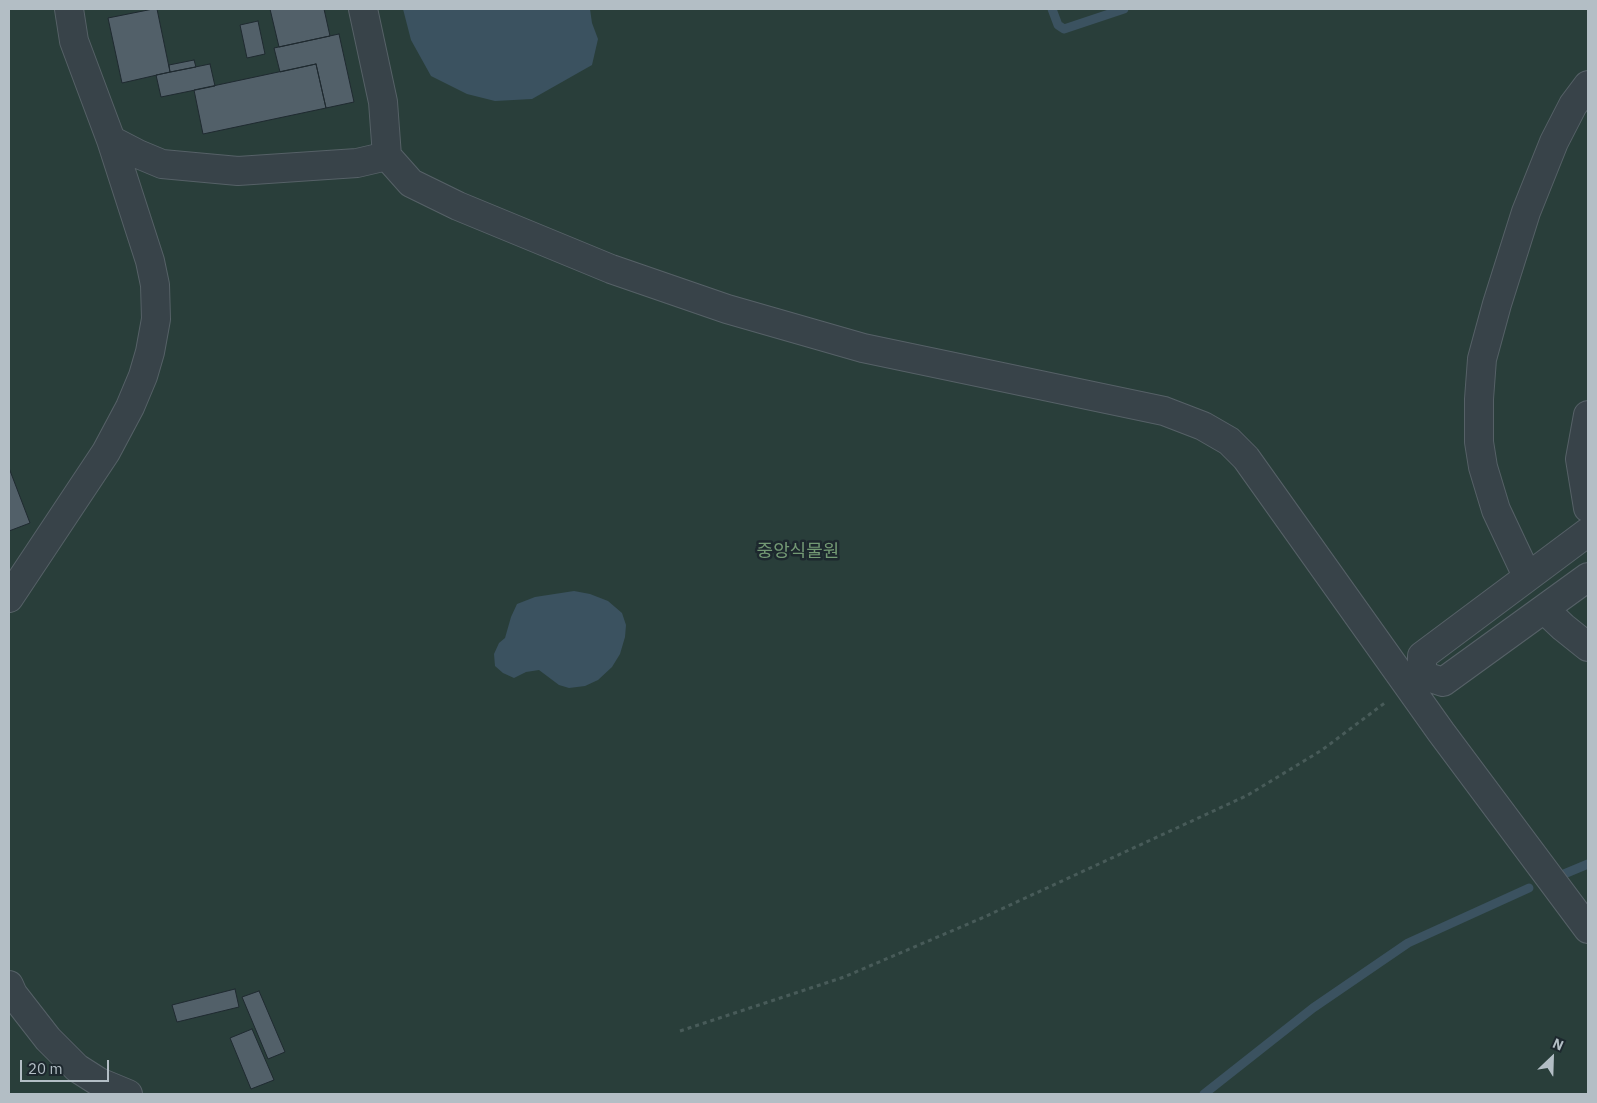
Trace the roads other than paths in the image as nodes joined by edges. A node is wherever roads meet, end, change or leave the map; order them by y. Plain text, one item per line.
1 (69, 9) edge
2 (363, 9) edge
3 (1588, 85) edge
4 (111, 140) junction
5 (387, 156) junction
6 (1588, 415) edge
7 (1588, 508) edge
8 (1588, 532) edge
9 (1527, 576) junction
10 (1588, 577) edge
11 (9, 598) edge
12 (1544, 609) junction
13 (1588, 647) edge
14 (1415, 680) junction
15 (1588, 928) edge
16 (9, 985) edge
17 (128, 1094) edge

1 - 4 street
2 - 5 street
3 - 9 street
4 - 5 street
4 - 11 street
5 - 14 street
6 - 7 street
8 - 9 street
9 - 14 street
10 - 12 street
12 - 13 street
12 - 14 street
14 - 15 street
16 - 17 street

